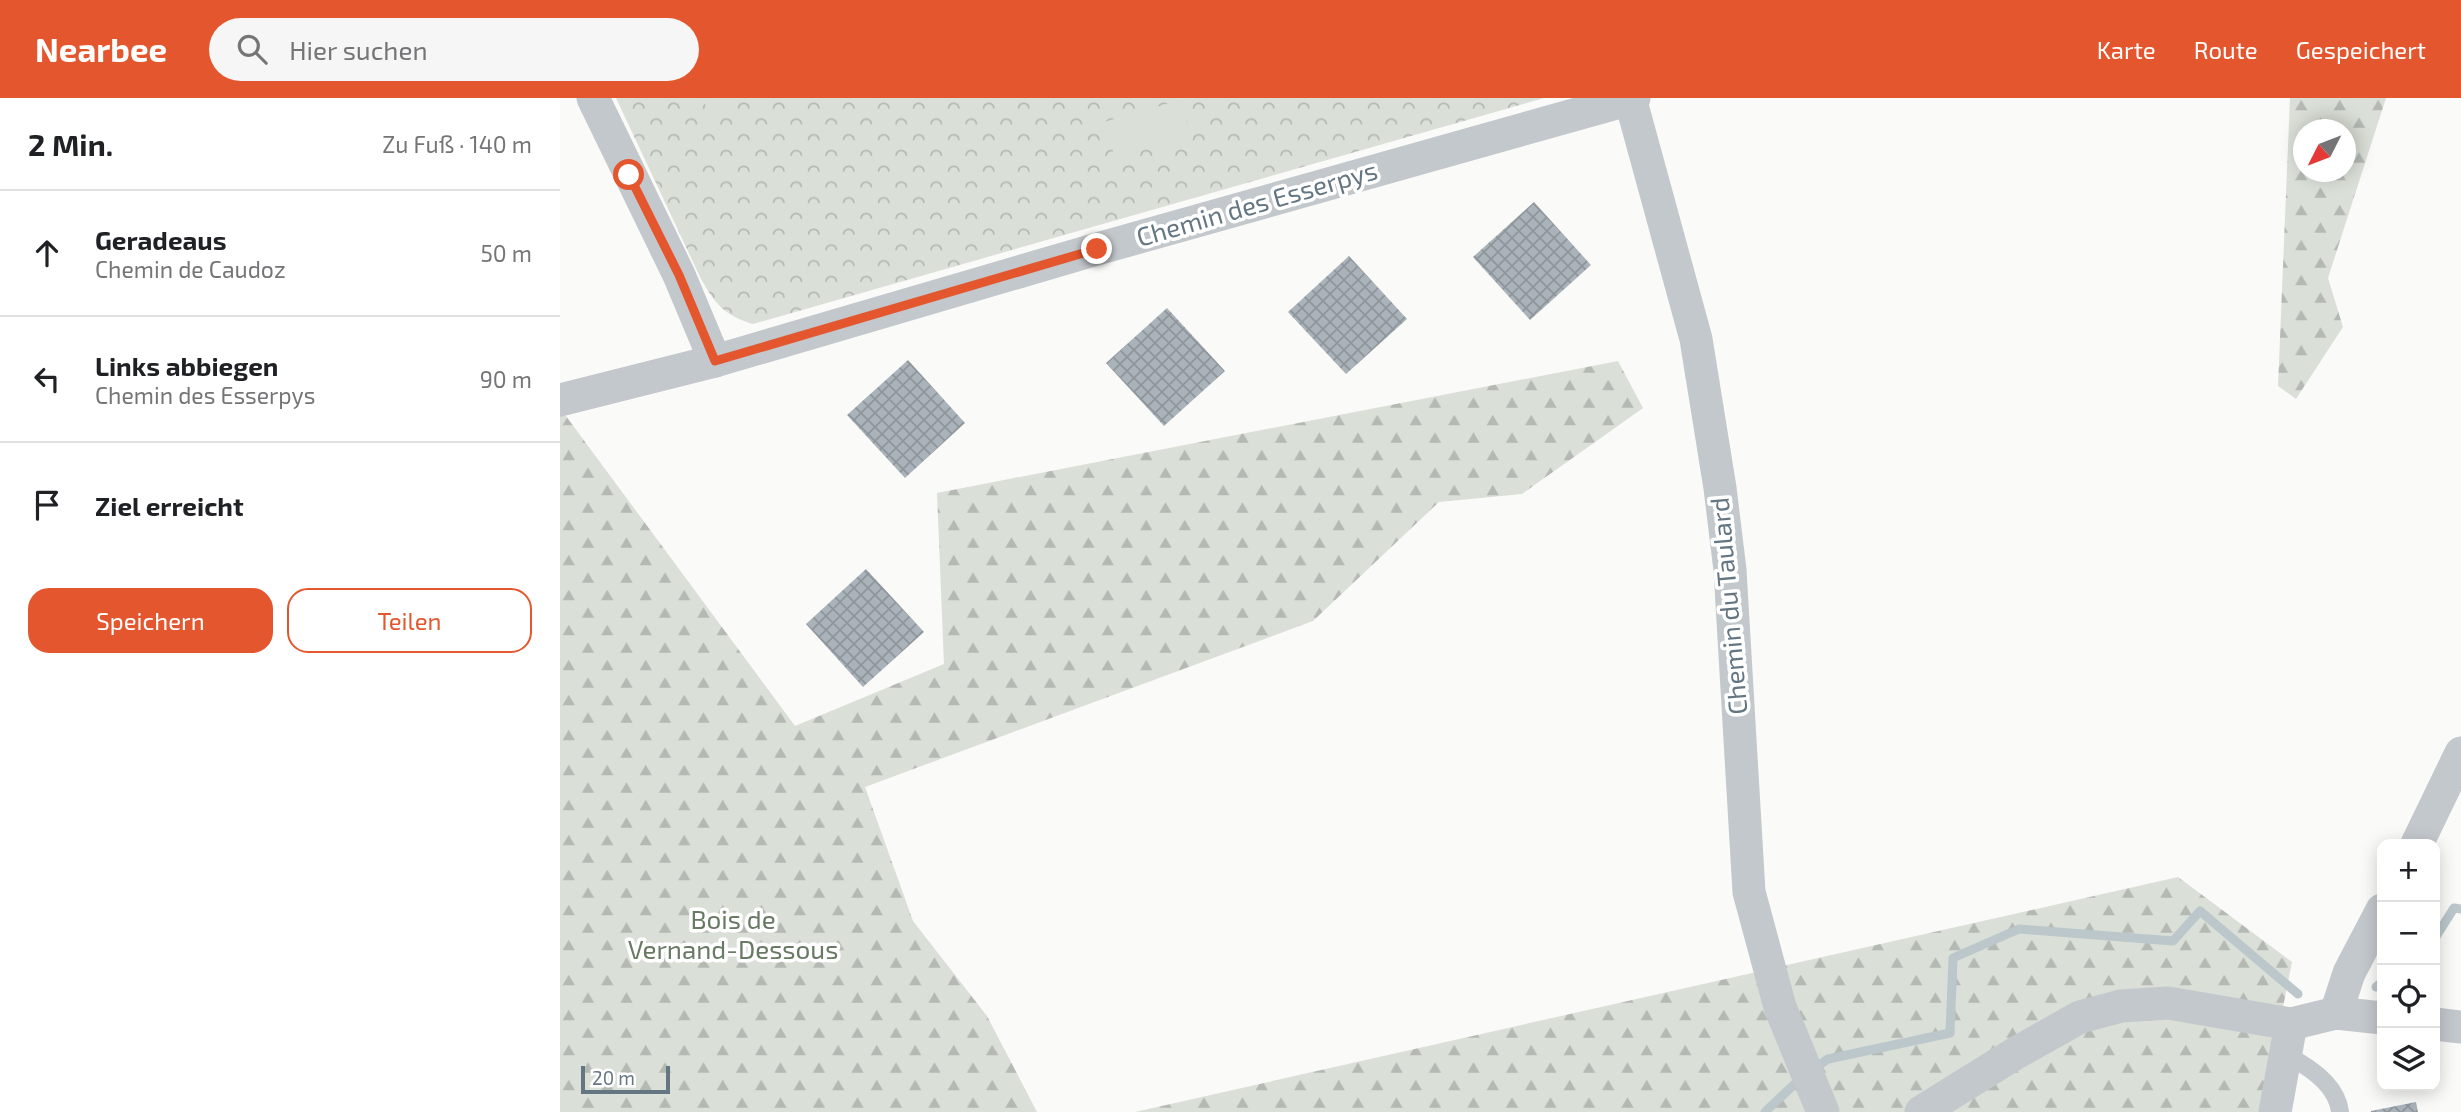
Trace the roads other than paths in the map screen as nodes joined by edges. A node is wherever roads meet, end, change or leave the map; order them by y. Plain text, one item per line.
1 (593, 98) edge
2 (1631, 98) edge
3 (715, 361) junction
4 (560, 400) edge
5 (2461, 753) edge
6 (2419, 839) edge
7 (2377, 920) edge
8 (2336, 1013) junction
9 (2377, 1017) edge
10 (2440, 1025) edge
11 (2461, 1027) edge
12 (2288, 1040) junction
13 (1820, 1103) edge
14 (1922, 1112) edge
15 (2275, 1112) edge
16 (2340, 1112) edge

1 - 3 street
2 - 3 street, Chemin des Esserpys
2 - 13 street, Chemin du Taulard
3 - 4 street, Chemin des Esserpys
5 - 6 street
7 - 8 street
8 - 9 street
8 - 12 street
10 - 11 street
12 - 14 street
12 - 15 street
12 - 16 lane

